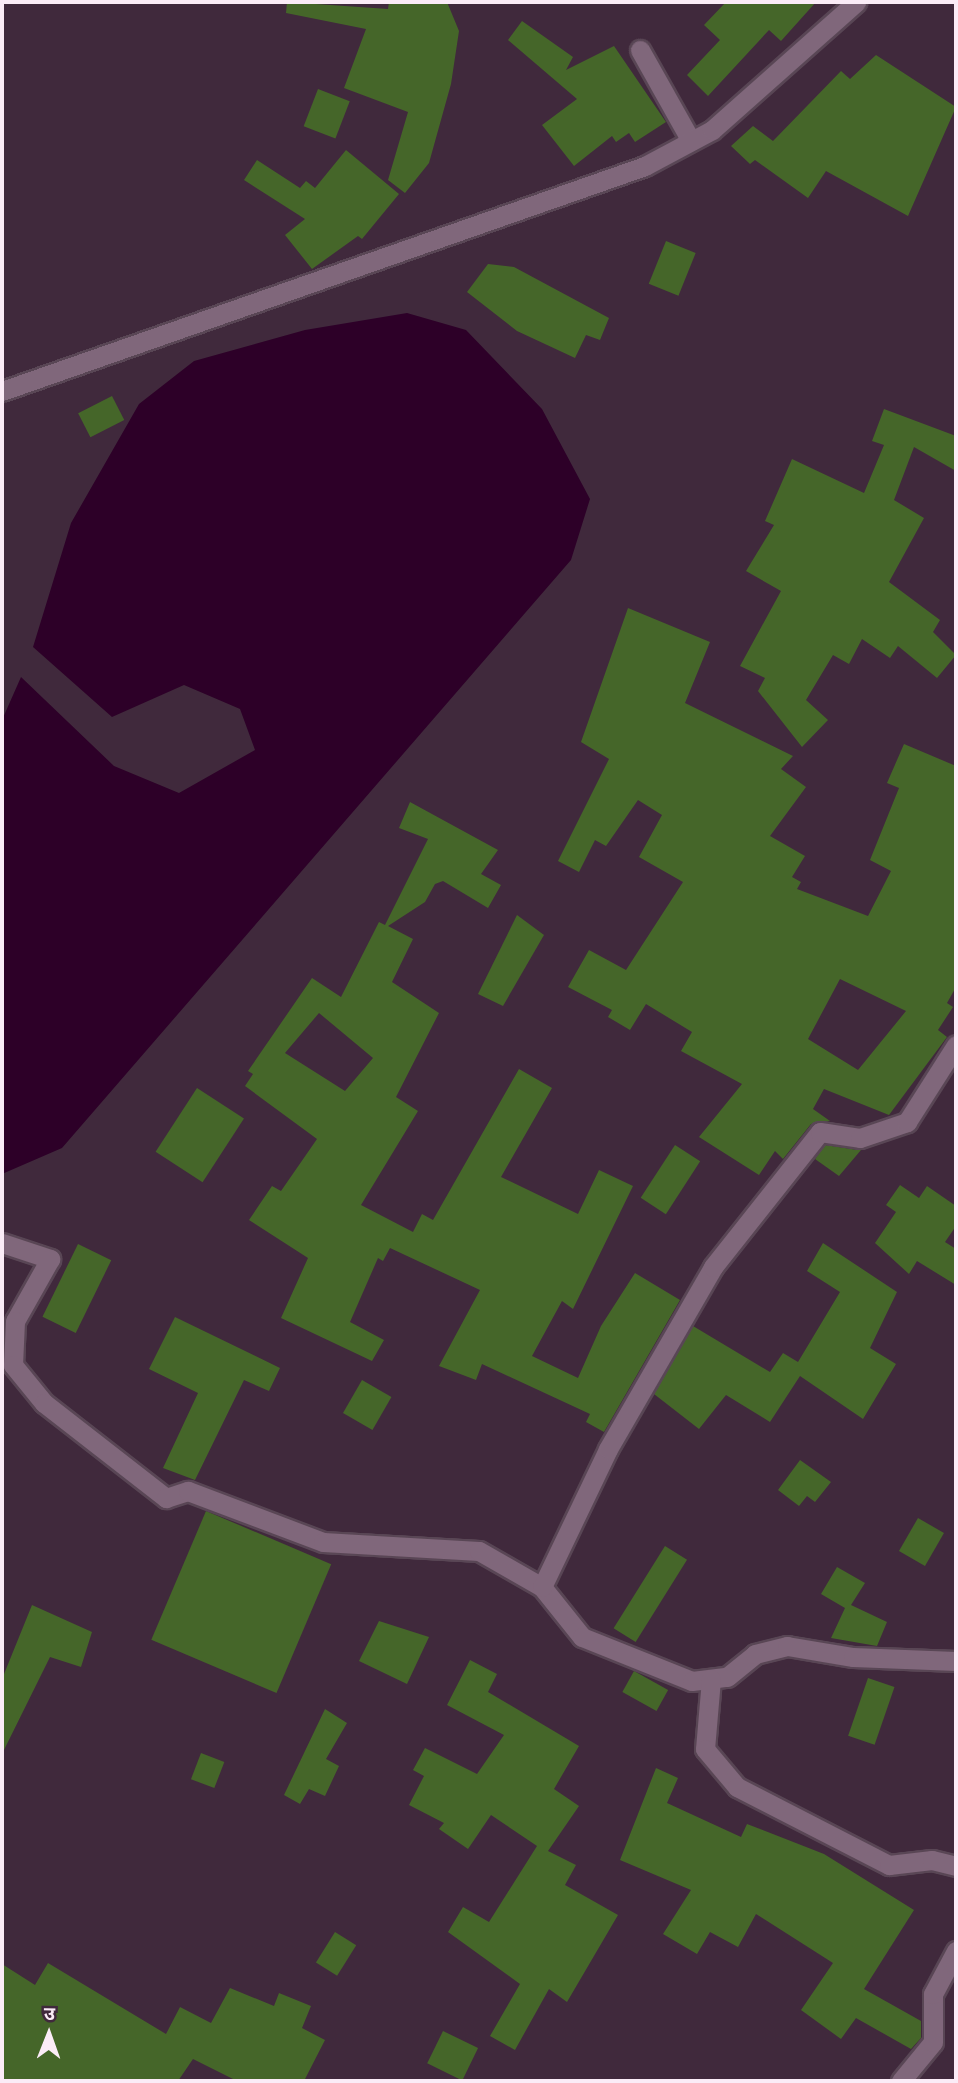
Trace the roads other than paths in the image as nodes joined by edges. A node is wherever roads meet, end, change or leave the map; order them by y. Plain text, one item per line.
1 (856, 2) edge
2 (640, 50) dead end
3 (691, 141) junction
4 (2, 391) edge
5 (956, 1045) edge
6 (2, 1243) edge
7 (542, 1587) junction
8 (956, 1661) edge
9 (712, 1679) junction
10 (956, 1866) edge
11 (956, 1951) edge
12 (901, 2081) edge

1 - 3 street
2 - 3 street
3 - 4 street
5 - 7 street
6 - 7 street
7 - 9 street
8 - 9 street
9 - 10 street
11 - 12 street

